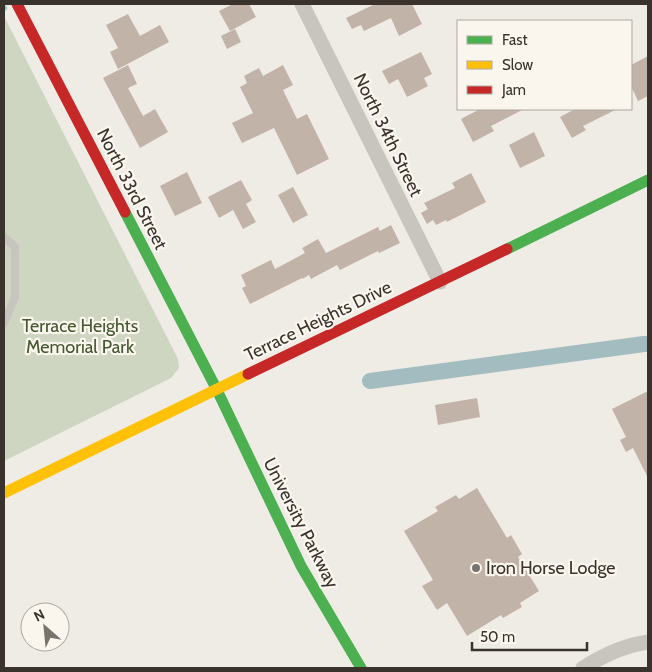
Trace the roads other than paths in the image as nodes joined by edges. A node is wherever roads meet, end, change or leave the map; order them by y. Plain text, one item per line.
1 (17, 4) edge
2 (302, 4) edge
3 (648, 180) edge
4 (4, 237) edge
5 (440, 282) junction
6 (4, 323) edge
7 (217, 390) junction
8 (4, 493) edge
9 (648, 642) edge
10 (361, 668) edge
11 (586, 668) edge

1 - 7 main road, North 33rd Street
2 - 5 street, North 34th Street
3 - 5 main road, Terrace Heights Drive
4 - 6 lane
5 - 7 main road, Terrace Heights Drive
7 - 8 main road, Terrace Heights Drive
7 - 10 main road, University Parkway
9 - 11 street

